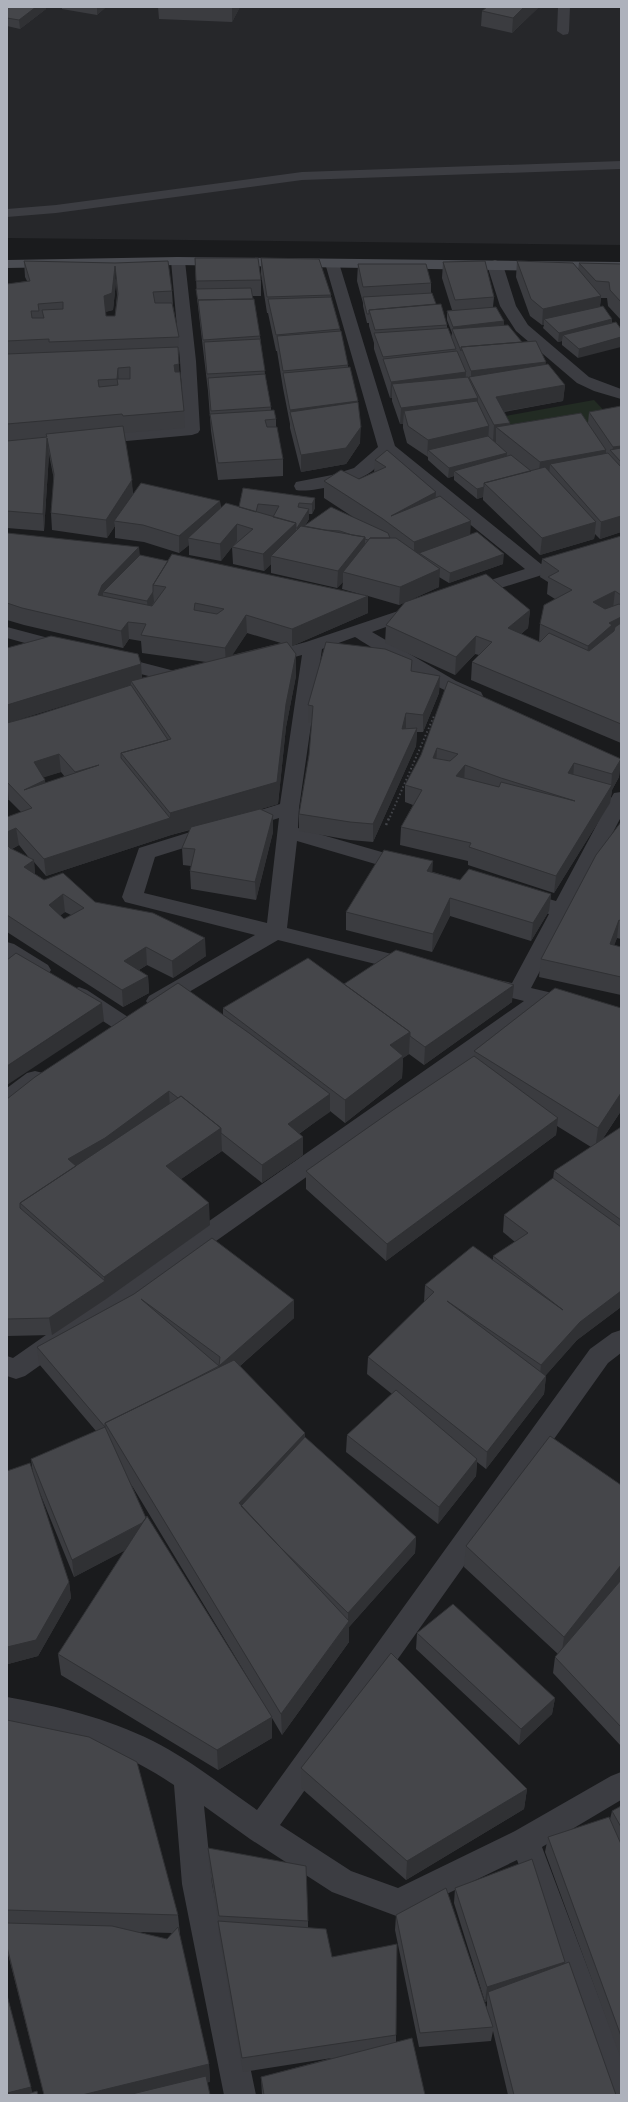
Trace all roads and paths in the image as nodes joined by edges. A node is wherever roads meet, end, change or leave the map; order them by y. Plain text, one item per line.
1 (564, 7) edge
2 (563, 31) dead end
3 (621, 165) edge
4 (7, 214) edge
5 (178, 261) junction
6 (332, 263) junction
7 (7, 264) edge
8 (495, 265) junction
9 (621, 267) edge
10 (621, 394) edge
11 (76, 441) edge
12 (387, 448) junction
13 (302, 486) dead end
14 (621, 544) edge
15 (537, 570) junction
16 (369, 609) dead end
17 (399, 616) junction
18 (356, 630) junction
19 (7, 632) edge
20 (313, 646) junction
21 (246, 664) edge
22 (448, 685) junction
23 (157, 688) edge
24 (492, 704) edge
25 (621, 798) edge
26 (288, 808) junction
27 (288, 832) junction
28 (372, 856) junction
29 (425, 871) edge
30 (501, 893) edge
31 (561, 910) junction
32 (276, 932) junction
33 (7, 949) edge
34 (427, 970) edge
35 (465, 979) edge
36 (518, 992) junction
37 (544, 998) junction
38 (132, 1016) junction
39 (621, 1017) edge
40 (102, 1034) edge
41 (53, 1066) edge
42 (7, 1099) edge
43 (621, 1340) edge
44 (7, 1366) edge
45 (7, 1710) edge
46 (187, 1776) junction
47 (621, 1785) edge
48 (260, 1829) junction
49 (525, 1841) junction
50 (240, 2095) edge
51 (620, 2095) edge

1 - 2 street
3 - 4 street
5 - 6 street
5 - 7 street
5 - 11 street
6 - 8 street
6 - 12 street
8 - 9 street
8 - 10 street
12 - 13 street
12 - 15 street
14 - 15 street
15 - 17 street
16 - 17 street
17 - 18 street
18 - 20 street
18 - 22 street
19 - 23 street
20 - 21 street
20 - 26 street
22 - 24 street
22 - 28 path
25 - 31 street
26 - 27 street
26 - 32 street
27 - 28 street
27 - 32 street
28 - 29 street
30 - 31 street
31 - 36 street
32 - 34 street
32 - 38 street
33 - 38 street
35 - 36 street
36 - 37 street
37 - 39 street
37 - 44 street
38 - 40 street
41 - 42 street
43 - 48 street
45 - 46 street
46 - 48 street
46 - 50 street
47 - 49 street
48 - 49 street
49 - 51 street

